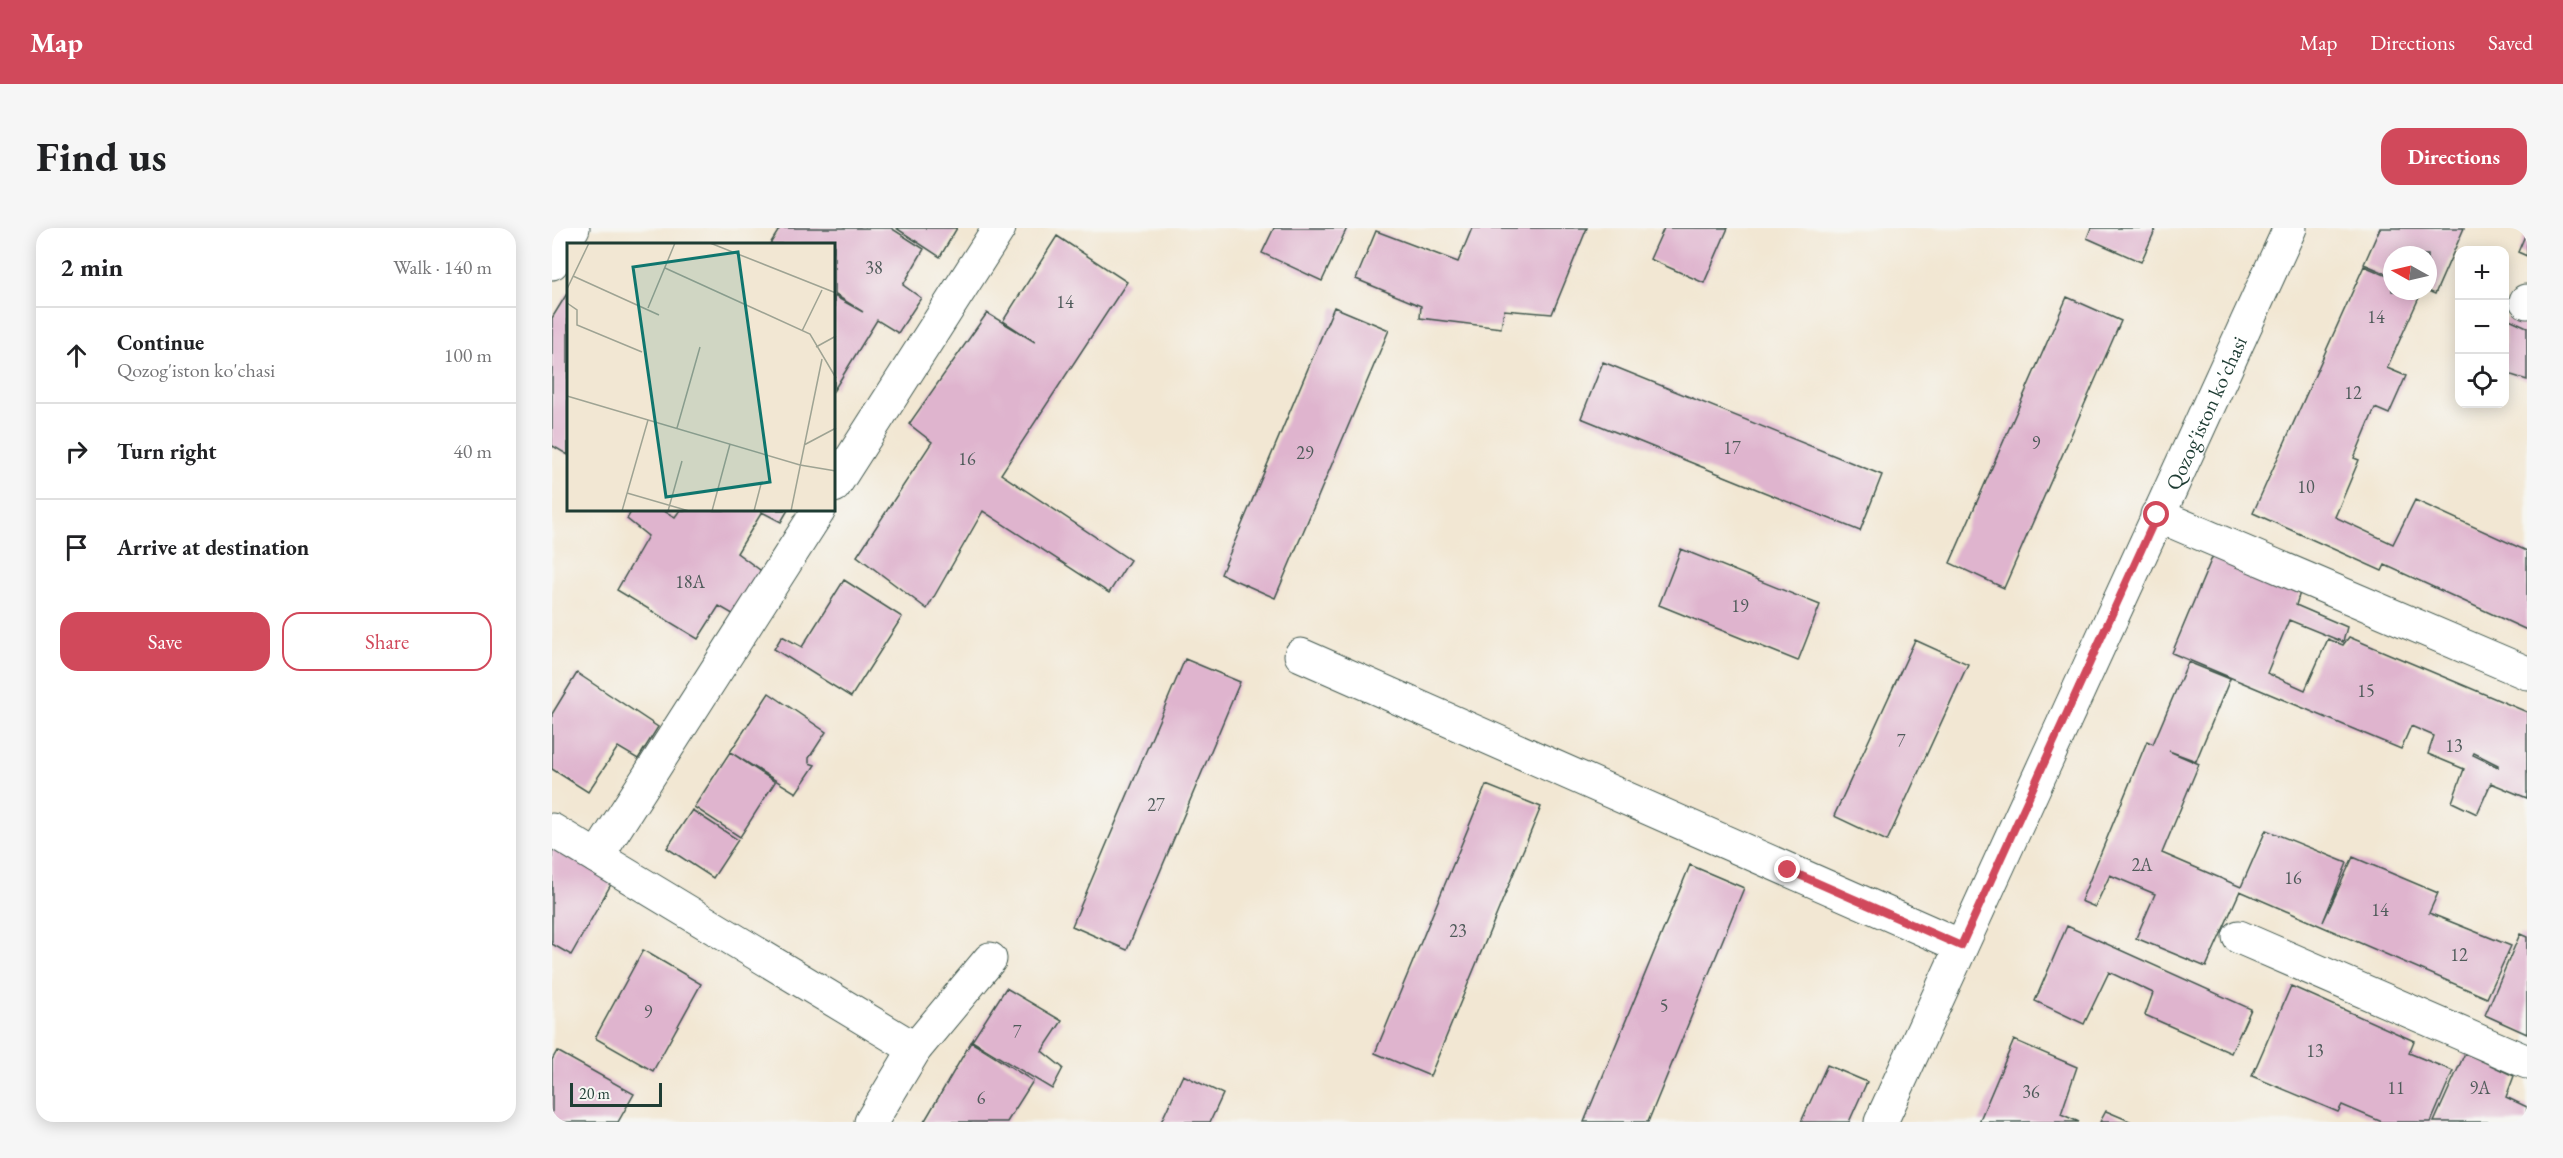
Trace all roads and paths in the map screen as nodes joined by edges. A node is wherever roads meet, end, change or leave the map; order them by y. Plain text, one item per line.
1 (573, 228) edge
2 (999, 228) edge
3 (2290, 228) edge
4 (552, 263) edge
5 (836, 483) edge
6 (818, 512) edge
7 (2157, 515) junction
8 (1300, 655) dead end
9 (2527, 673) edge
10 (552, 830) edge
11 (597, 857) junction
12 (2239, 938) dead end
13 (1961, 946) junction
14 (990, 959) dead end
15 (915, 1048) junction
16 (2527, 1062) edge
17 (871, 1122) edge
18 (1881, 1122) edge

1 - 4 street
2 - 5 street
3 - 7 street, Qozog'iston ko'chasi
6 - 11 street
7 - 9 street
7 - 13 street, Qozog'iston ko'chasi
8 - 13 street
10 - 11 street
11 - 15 street
12 - 16 street
13 - 18 street, Qozog'iston ko'chasi
14 - 15 street
15 - 17 street

